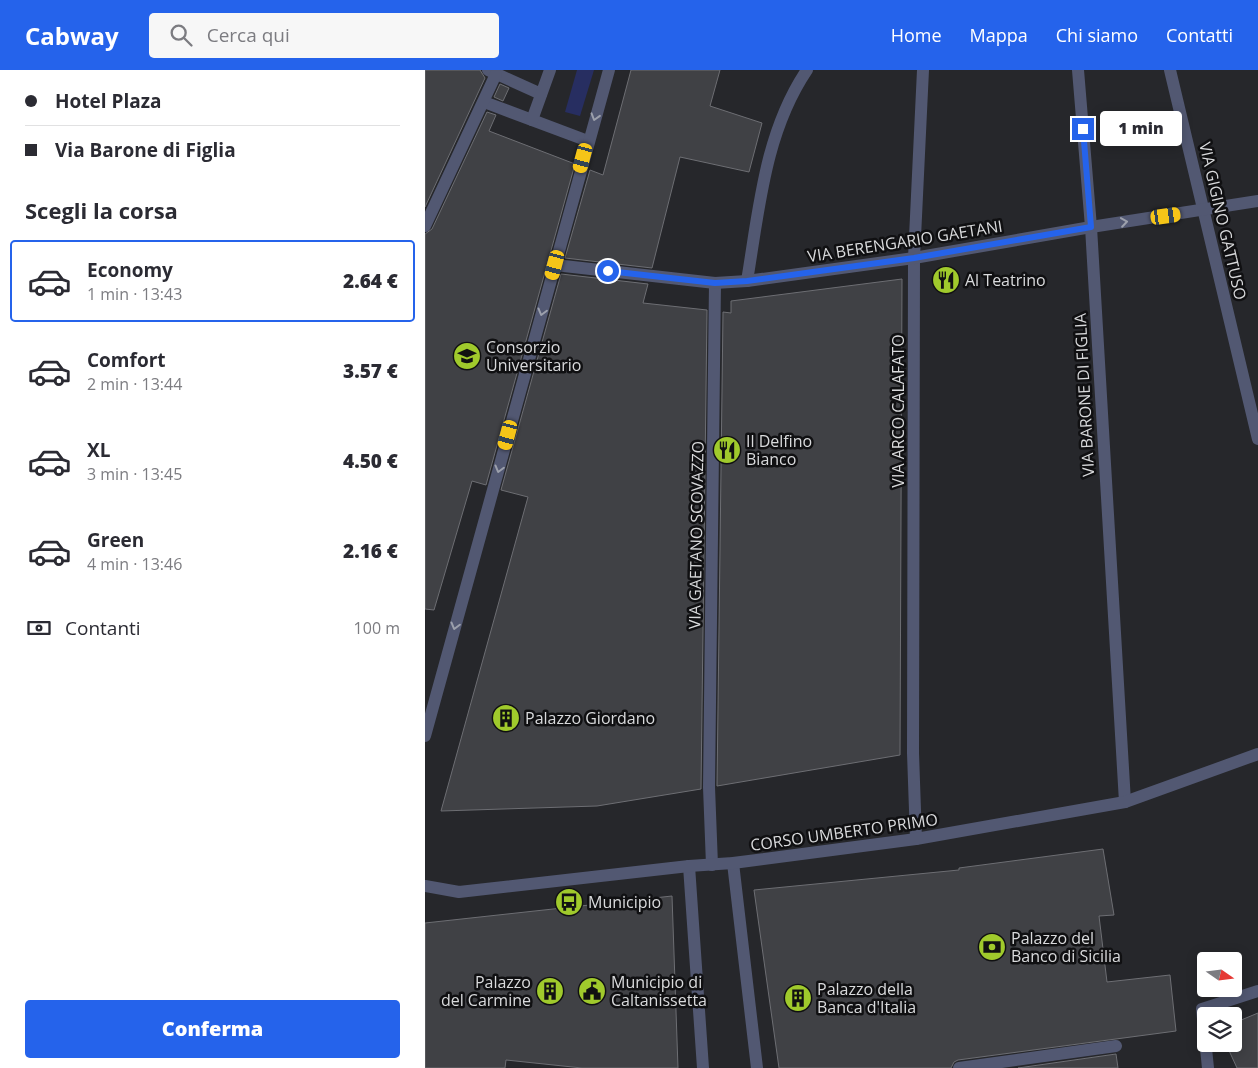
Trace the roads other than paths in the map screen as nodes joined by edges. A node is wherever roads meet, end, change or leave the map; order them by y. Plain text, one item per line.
1 (550, 70) edge
2 (609, 70) edge
3 (807, 70) edge
4 (923, 70) edge
5 (1079, 70) edge
6 (1170, 70) edge
7 (492, 72) edge
8 (541, 94) junction
9 (484, 102) junction
10 (532, 120) junction
11 (588, 140) junction
12 (1258, 201) edge
13 (1204, 210) junction
14 (425, 226) edge
15 (1091, 227) junction
16 (914, 258) junction
17 (555, 265) junction
18 (747, 281) junction
19 (715, 283) junction
20 (1258, 439) edge
21 (425, 736) edge
22 (1258, 754) edge
23 (1125, 802) junction
24 (916, 840) junction
25 (733, 863) junction
26 (711, 865) junction
27 (689, 866) junction
28 (425, 886) edge
29 (1258, 991) edge
30 (1116, 1046) dead end
31 (703, 1068) edge
32 (757, 1068) edge
33 (959, 1068) edge
34 (1208, 1068) edge

1 - 8 street
2 -> 11 street
3 - 18 street
4 - 16 street, VIA ARCO CALAFATO
5 - 15 street, VIA BARONE DI FIGLIA
6 - 13 street, VIA GIGINO GATTUSO
7 - 8 street
7 - 9 street
8 - 10 street
9 - 10 street
9 - 14 street
10 - 11 street
11 - 17 street
12 - 13 street, VIA BERENGARIO GAETANI
15 -> 13 street, VIA BERENGARIO GAETANI
13 - 20 street, VIA GIGINO GATTUSO
15 - 16 street, VIA BERENGARIO GAETANI
15 - 23 street, VIA BARONE DI FIGLIA
16 - 18 street, VIA BERENGARIO GAETANI
16 - 24 street, VIA ARCO CALAFATO
17 - 19 street, VIA BERENGARIO GAETANI
17 -> 21 street
18 - 19 street, VIA BERENGARIO GAETANI
19 - 26 street, VIA GAETANO SCOVAZZO
22 - 23 street, CORSO UMBERTO PRIMO
23 - 24 street, CORSO UMBERTO PRIMO
24 - 25 street, CORSO UMBERTO PRIMO
25 - 26 street, CORSO UMBERTO PRIMO
25 - 32 street
26 - 27 street, CORSO UMBERTO PRIMO
27 - 28 street, CORSO UMBERTO PRIMO
27 - 31 street
29 - 34 street
30 - 33 street

